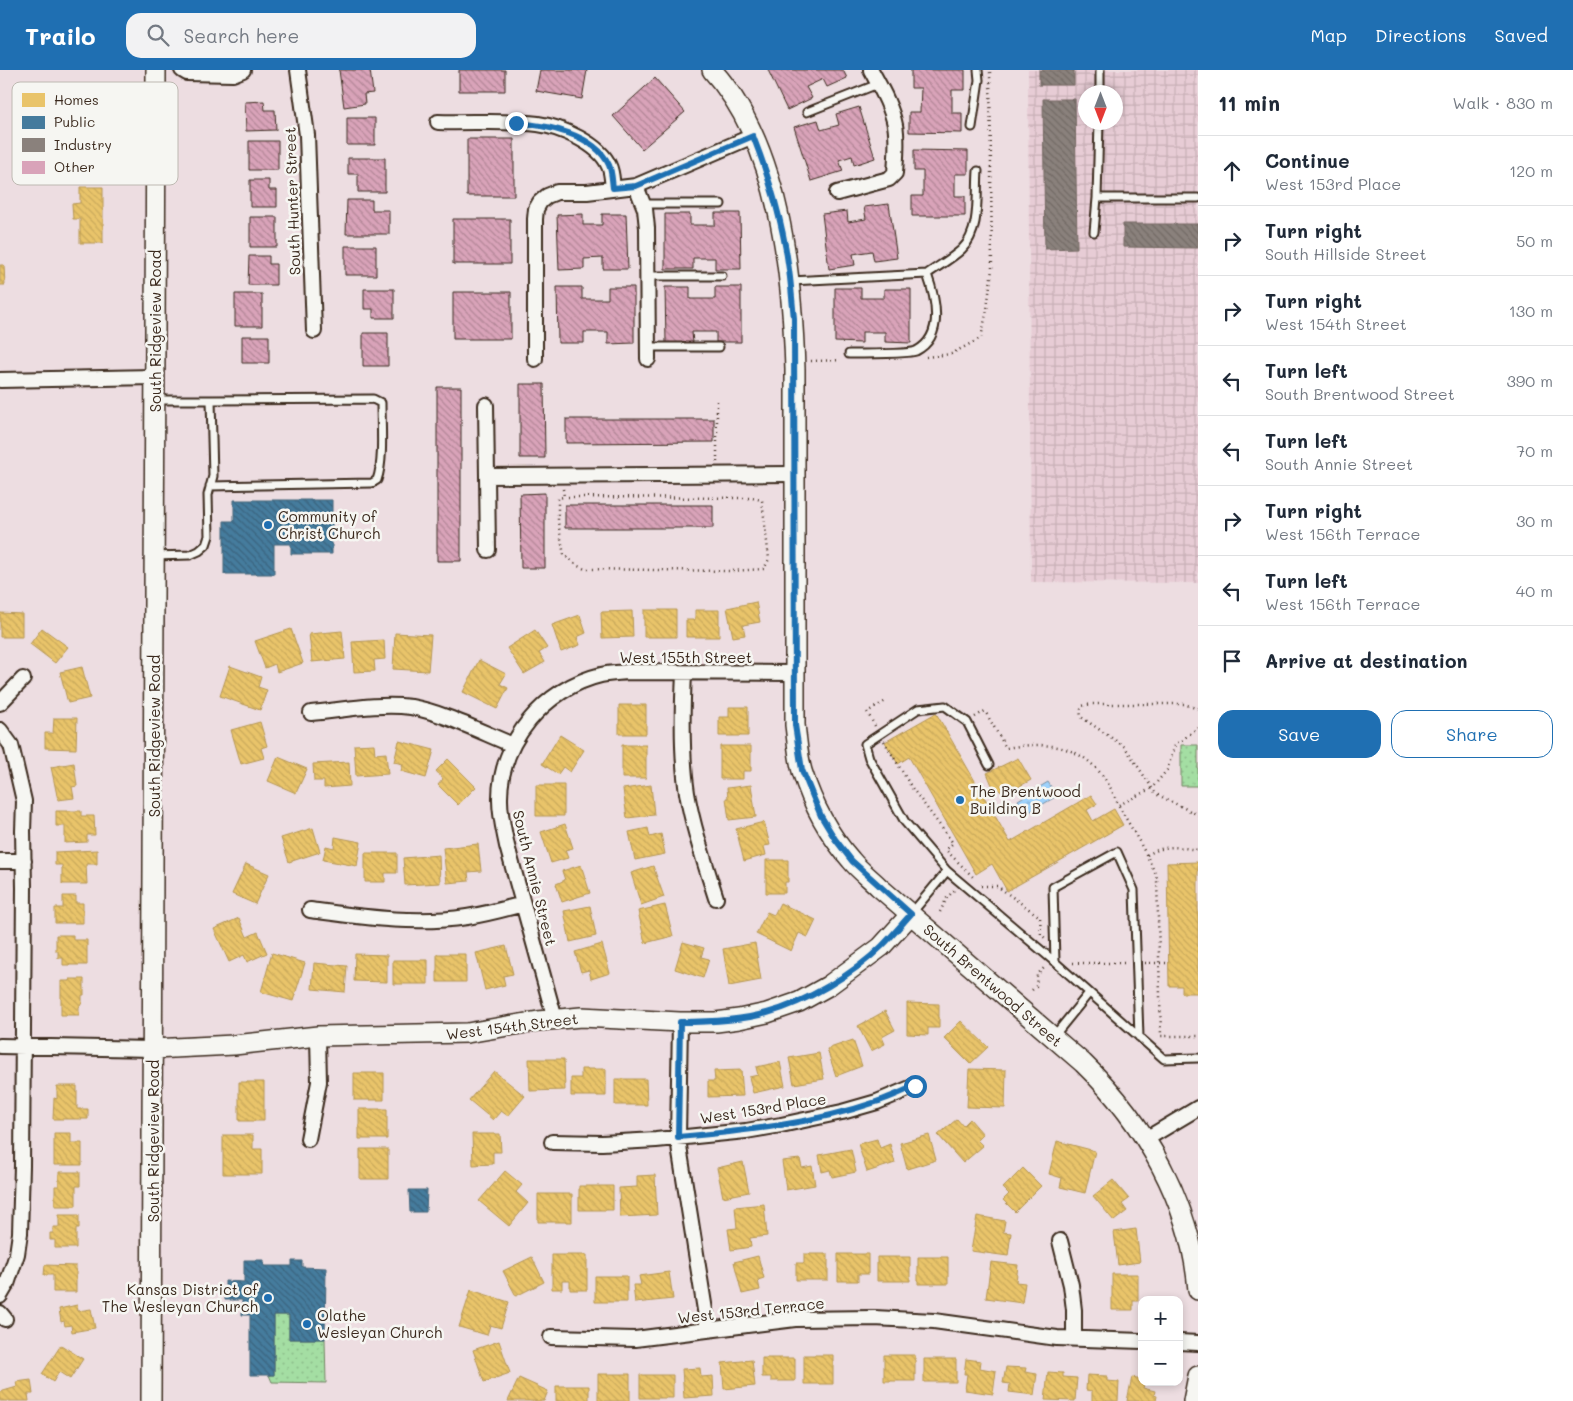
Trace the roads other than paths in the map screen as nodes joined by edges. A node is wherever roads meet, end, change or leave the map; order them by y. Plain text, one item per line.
1 (182, 70) edge
2 (243, 70) edge
3 (298, 70) edge
4 (712, 70) edge
5 (871, 70) edge
6 (978, 70) edge
7 (1100, 70) edge
8 (878, 84) junction
9 (1100, 85) edge
10 (807, 112) dead end
11 (438, 122) dead end
12 (972, 127) dead end
13 (1099, 130) edge
14 (753, 136) junction
15 (978, 171) dead end
16 (155, 185) edge
17 (636, 186) junction
18 (613, 188) junction
19 (837, 193) dead end
20 (1097, 198) junction
21 (1198, 198) edge
22 (643, 204) junction
23 (721, 204) dead end
24 (1094, 232) dead end
25 (927, 274) junction
26 (648, 276) junction
27 (722, 276) dead end
28 (790, 281) junction
29 (314, 331) dead end
30 (719, 347) dead end
31 (648, 353) joint
32 (849, 354) dead end
33 (535, 359) dead end
34 (154, 377) junction
35 (0, 380) edge
36 (154, 400) junction
37 (211, 400) junction
38 (486, 405) dead end
39 (795, 474) junction
40 (487, 476) junction
41 (210, 486) junction
42 (488, 550) dead end
43 (154, 556) junction
44 (796, 673) junction
45 (684, 674) junction
46 (23, 679) dead end
47 (0, 703) edge
48 (311, 713) dead end
49 (0, 730) edge
50 (512, 745) junction
51 (989, 765) dead end
52 (0, 861) edge
53 (24, 861) junction
54 (947, 871) junction
55 (716, 898) dead end
56 (523, 904) junction
57 (310, 910) dead end
58 (911, 914) junction
59 (1055, 962) junction
60 (1089, 993) junction
61 (555, 1019) junction
62 (680, 1022) junction
63 (318, 1036) junction
64 (1139, 1036) junction
65 (1054, 1037) junction
66 (0, 1046) edge
67 (23, 1046) junction
68 (153, 1049) junction
69 (1198, 1058) edge
70 (915, 1086) dead end
71 (1198, 1108) edge
72 (678, 1137) junction
73 (308, 1139) dead end
74 (1146, 1139) junction
75 (552, 1142) dead end
76 (1060, 1241) dead end
77 (1198, 1290) edge
78 (0, 1296) edge
79 (708, 1329) junction
80 (551, 1337) dead end
81 (1074, 1339) junction
82 (1138, 1341) edge
83 (1183, 1342) edge
84 (1198, 1342) edge
85 (1198, 1376) edge
86 (151, 1401) edge
87 (1193, 1401) edge

1 - 2 street
3 - 29 street, South Hunter Street
4 - 14 street, South Brentwood Street
5 - 8 street
6 - 12 lane
7 - 9 lane
8 - 10 lane
8 - 19 street
11 - 18 street
13 - 20 lane
14 - 17 street
14 - 28 street, South Brentwood Street
15 - 25 lane
16 - 34 street, South Ridgeview Road
17 - 18 street
17 - 22 street
18 - 33 street
20 - 21 lane
20 - 24 lane
22 - 23 lane
22 - 26 street
25 - 28 lane
25 - 32 lane
26 - 27 lane
26 - 31 street
28 - 39 street, South Brentwood Street
30 - 31 lane
34 - 35 street
34 - 36 street, South Ridgeview Road
36 - 37 lane
36 - 43 street, South Ridgeview Road
37 - 41 lane
37 - 41 lane
38 - 40 street
39 - 40 street
39 - 44 street, South Brentwood Street
40 - 42 street
41 - 43 lane
43 - 68 street, South Ridgeview Road
44 - 45 street, West 155th Street
44 - 58 street, South Brentwood Street
45 - 50 street, West 155th Street
45 - 55 street
46 - 47 street
48 - 50 street
49 - 53 street
50 - 56 street, South Annie Street
51 - 54 lane
52 - 53 street
53 - 67 street
54 - 58 lane
54 - 59 lane
56 - 57 street
56 - 61 street, South Annie Street
58 - 62 street, West 154th Street
58 - 65 street, South Brentwood Street
59 - 60 lane
59 - 64 lane
60 - 64 lane
60 - 65 lane
61 - 62 street, West 154th Street
61 - 63 street, West 154th Street
62 - 72 street
63 - 68 street, West 154th Street
63 - 73 street
64 - 69 lane
65 - 74 street, South Brentwood Street
66 - 67 street
67 - 68 street
67 - 78 street
68 - 86 street, South Ridgeview Road
70 - 72 street, West 153rd Place
71 - 74 street
72 - 75 street, West 153rd Place
72 - 79 street
74 - 77 street, South Brentwood Street
76 - 81 street
79 - 80 street, West 153rd Terrace
79 - 81 street, West 153rd Terrace
81 - 82 street, West 153rd Terrace
83 - 84 street
85 - 87 street

